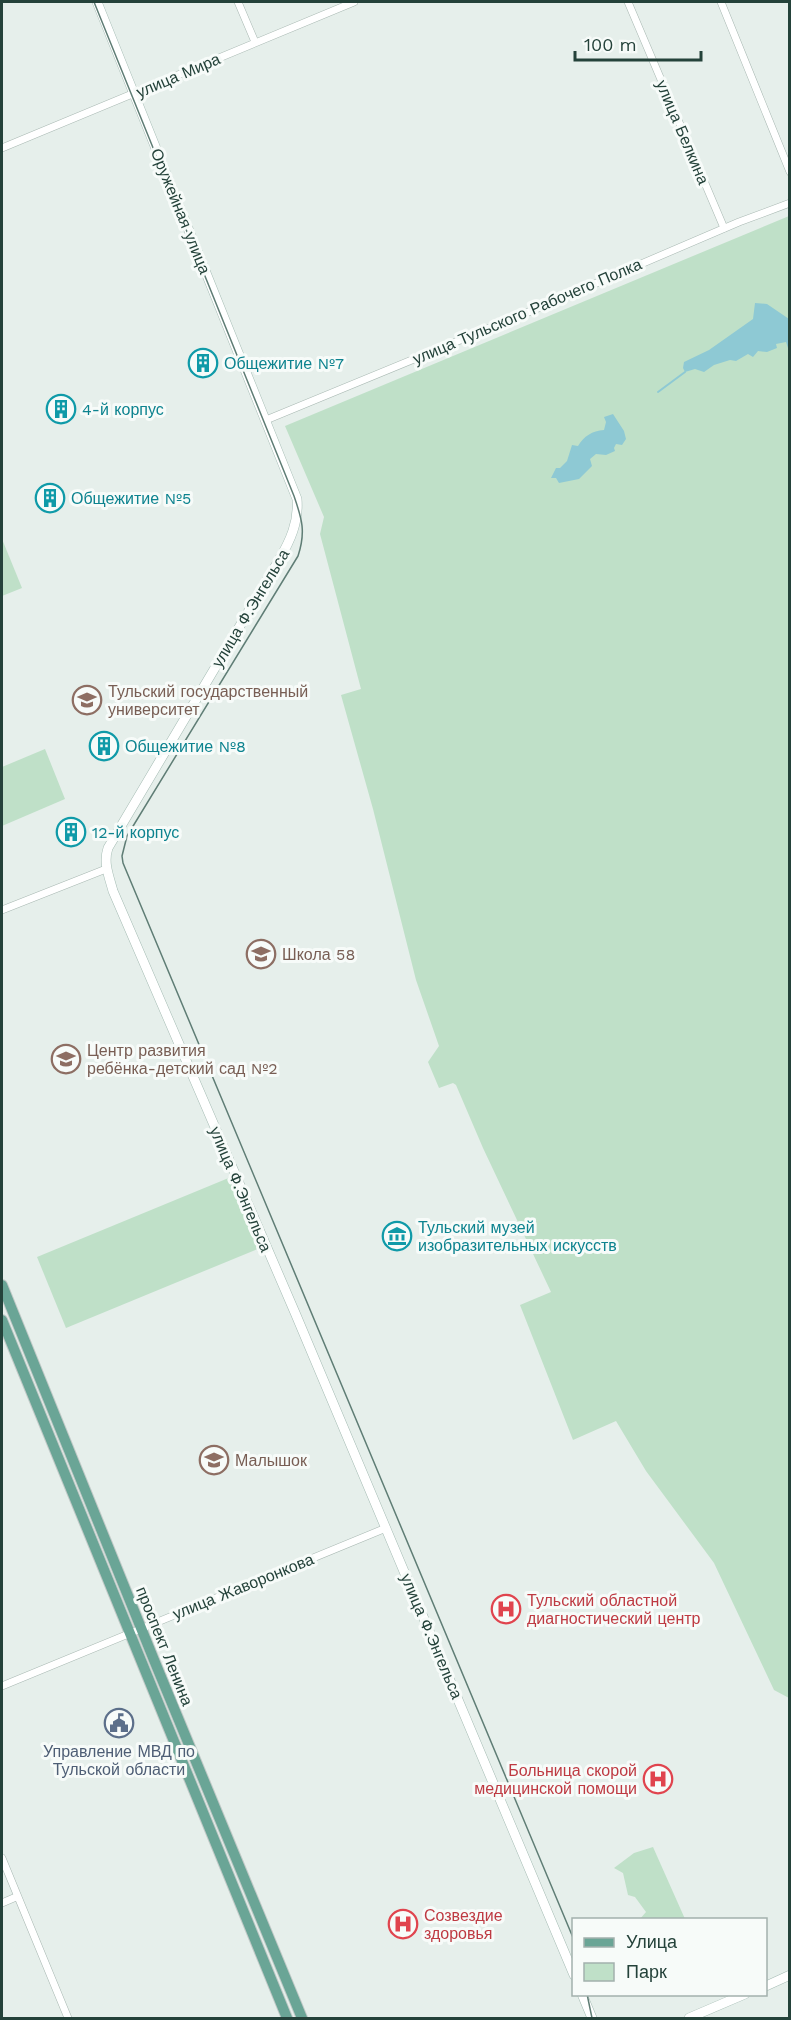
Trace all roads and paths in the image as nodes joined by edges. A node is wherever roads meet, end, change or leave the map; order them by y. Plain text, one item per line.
1 (97, 2) edge
2 (238, 2) edge
3 (354, 2) edge
4 (628, 2) edge
5 (721, 2) edge
6 (255, 42) junction
7 (134, 93) junction
8 (2, 148) edge
9 (789, 172) edge
10 (789, 203) edge
11 (724, 228) junction
12 (266, 420) junction
13 (106, 869) junction
14 (2, 910) edge
15 (2, 1285) edge
16 (2, 1320) edge
17 (386, 1528) junction
18 (135, 1630) junction
19 (2, 1686) edge
20 (2, 1858) edge
21 (16, 1897) junction
22 (2, 1903) edge
23 (572, 1973) edge
24 (789, 1976) edge
25 (767, 1985) edge
26 (582, 1996) edge
27 (743, 1996) edge
28 (68, 2019) edge
29 (287, 2019) edge
30 (302, 2019) edge
31 (592, 2019) edge
32 (689, 2019) edge

1 - 7 street, Оружейная улица
2 - 6 street
3 - 6 street, улица Мира
4 - 11 street, улица Белкина
5 - 9 street
6 - 7 street, улица Мира
7 - 8 street, улица Мира
7 - 12 street, Оружейная улица
10 - 11 street, улица Тульского Рабочего Полка
11 - 12 street, улица Тульского Рабочего Полка
12 - 13 street, улица Ф.Энгельса
13 - 14 street
13 - 17 street, улица Ф.Энгельса
15 - 18 main road, проспект Ленина
16 - 18 main road, проспект Ленина
17 - 18 street, улица Жаворонкова
17 - 23 street, улица Ф.Энгельса
18 - 19 street, улица Жаворонкова
18 - 29 main road, проспект Ленина
18 - 30 main road, проспект Ленина
20 - 21 street
21 - 22 street
21 - 28 street
24 - 25 street
26 - 31 street
27 - 32 street

